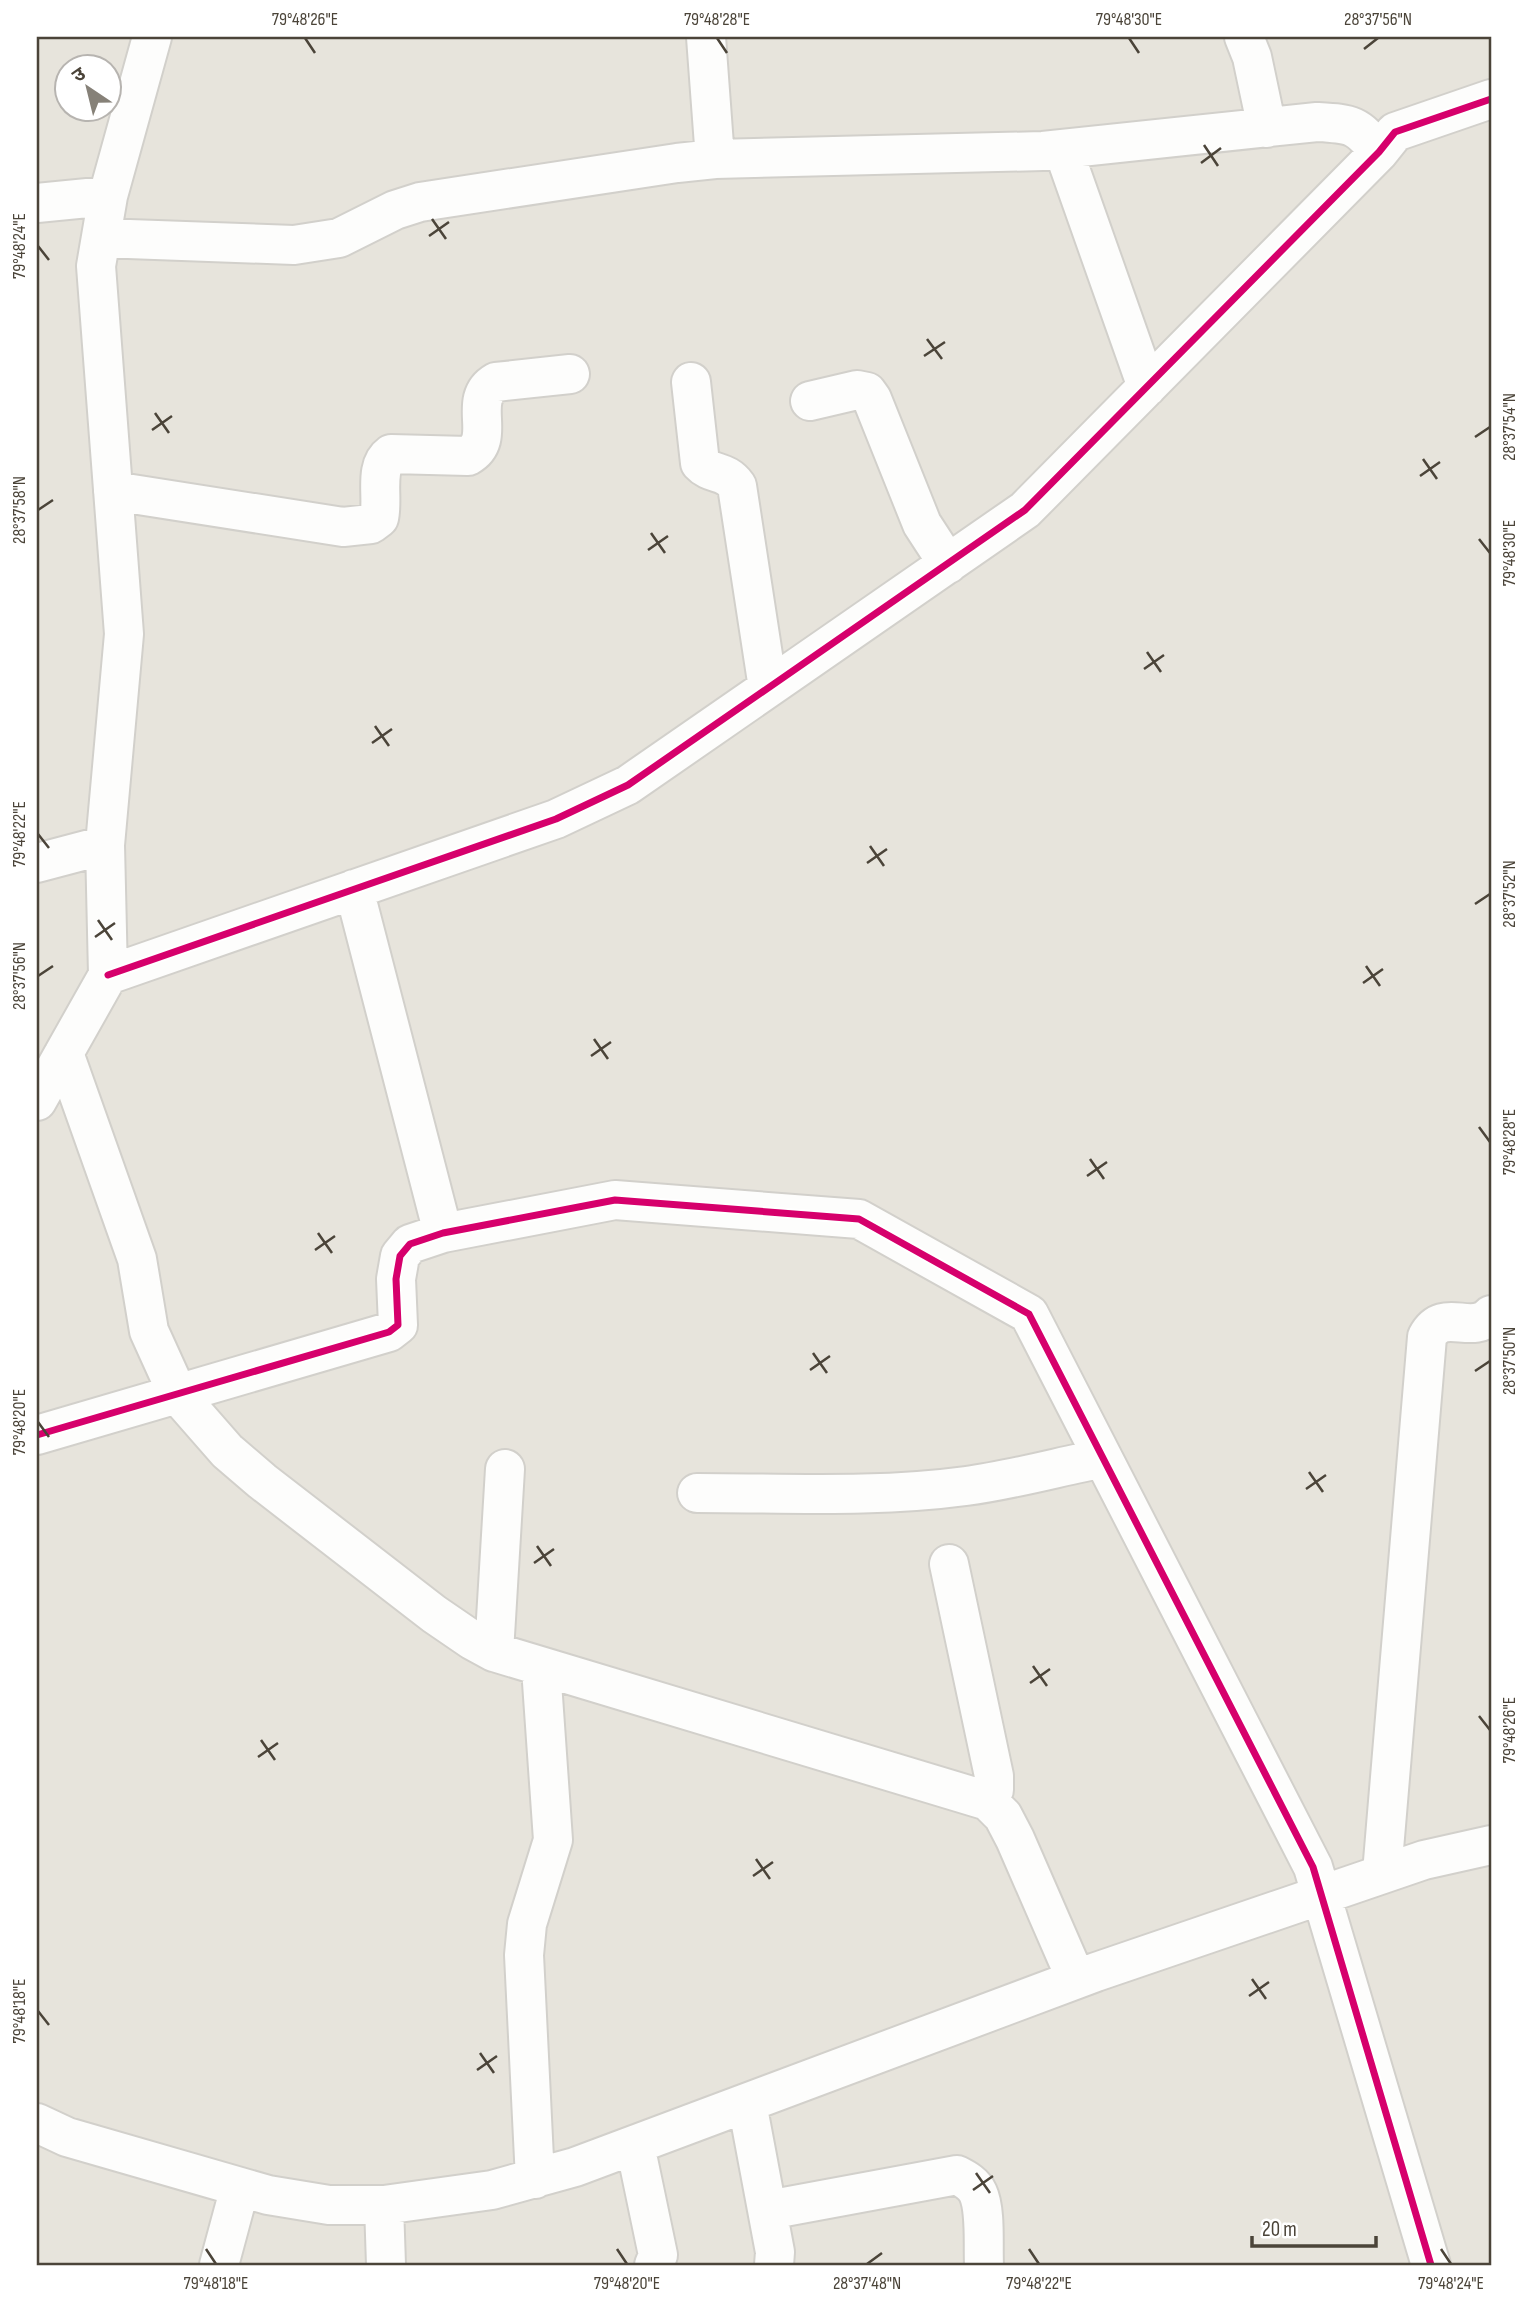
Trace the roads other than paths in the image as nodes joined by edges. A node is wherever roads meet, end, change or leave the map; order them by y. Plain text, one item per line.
1 (152, 37) edge
2 (706, 37) edge
3 (1244, 37) edge
4 (1491, 99) edge
5 (1266, 128) junction
6 (1063, 149) junction
7 (1379, 152) junction
8 (715, 159) junction
9 (108, 196) junction
10 (37, 203) edge
11 (101, 238) junction
12 (570, 374) dead end
13 (691, 382) dead end
14 (1147, 387) junction
15 (810, 401) dead end
16 (113, 491) junction
17 (948, 564) junction
18 (768, 688) junction
19 (105, 845) junction
20 (37, 863) edge
21 (354, 889) junction
22 (108, 975) junction
23 (64, 1053) junction
24 (37, 1101) edge
25 (443, 1233) junction
26 (1491, 1315) edge
27 (178, 1395) junction
28 (37, 1435) edge
29 (1103, 1458) junction
30 (505, 1469) dead end
31 (697, 1493) dead end
32 (949, 1564) dead end
33 (494, 1651) junction
34 (541, 1668) junction
35 (988, 1801) junction
36 (1491, 1846) edge
37 (1382, 1874) junction
38 (1321, 1894) junction
39 (1076, 1979) junction
40 (747, 2103) junction
41 (37, 2123) edge
42 (635, 2145) junction
43 (535, 2179) junction
44 (240, 2187) junction
45 (384, 2205) junction
46 (768, 2210) junction
47 (219, 2265) edge
48 (386, 2265) edge
49 (654, 2265) edge
50 (775, 2265) edge
51 (984, 2265) edge
52 (1431, 2265) edge

1 - 9 street
2 - 8 street
3 - 5 street
4 - 7 street
5 - 6 street
5 - 7 street
6 - 8 street
6 - 14 street
7 - 14 street
8 - 11 street
9 - 10 street
9 - 11 street
11 - 16 street
12 - 16 street
13 - 18 street
14 - 17 street
15 - 17 street
16 - 19 street
17 - 18 street
18 - 21 street
19 - 20 street
19 - 22 street
21 - 22 street
21 - 25 street
22 - 23 street
23 - 24 street
23 - 27 street
25 - 27 street
25 - 29 street
26 - 37 street
27 - 28 street
27 - 33 street
29 - 31 street
29 - 38 street
30 - 33 street
32 - 35 street
33 - 34 street
34 - 35 street
34 - 43 street
35 - 39 street
36 - 37 street
37 - 38 street
38 - 39 street
38 - 52 street
39 - 40 street
40 - 42 street
40 - 46 street
41 - 44 street
42 - 43 street
42 - 49 street
43 - 45 street
44 - 45 street
44 - 47 street
45 - 48 street
46 - 50 street
46 - 51 street

